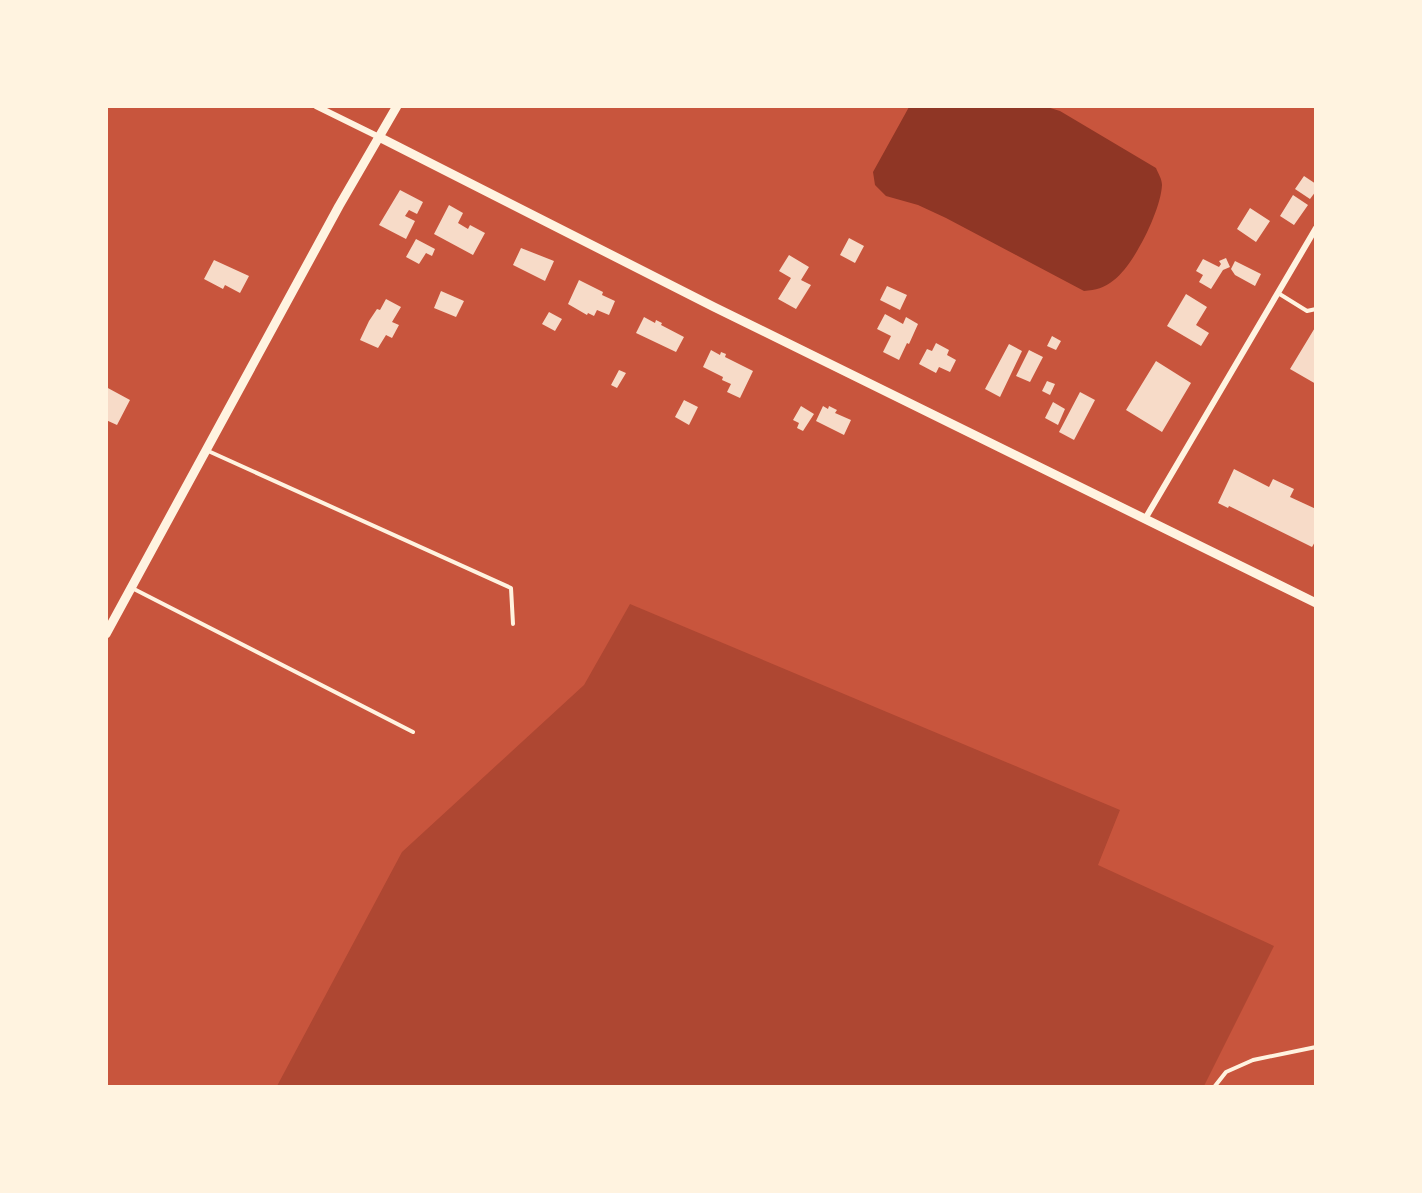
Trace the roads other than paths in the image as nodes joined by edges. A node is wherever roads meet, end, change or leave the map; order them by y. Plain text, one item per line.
1 (315, 106) edge
2 (397, 106) edge
3 (379, 137) junction
4 (1315, 233) edge
5 (1278, 293) junction
6 (1316, 309) edge
7 (206, 449) junction
8 (1145, 519) junction
9 (132, 588) junction
10 (1316, 603) edge
11 (513, 624) dead end
12 (106, 634) edge
13 (413, 732) dead end
14 (1316, 1047) edge
15 (1215, 1086) edge

1 - 3 street
2 - 3 street
3 - 7 street
3 - 8 street
4 - 5 street
5 - 6 lane
5 - 8 street
7 - 9 street
7 - 11 lane
8 - 10 street
9 - 12 street
9 - 13 lane
14 - 15 lane

